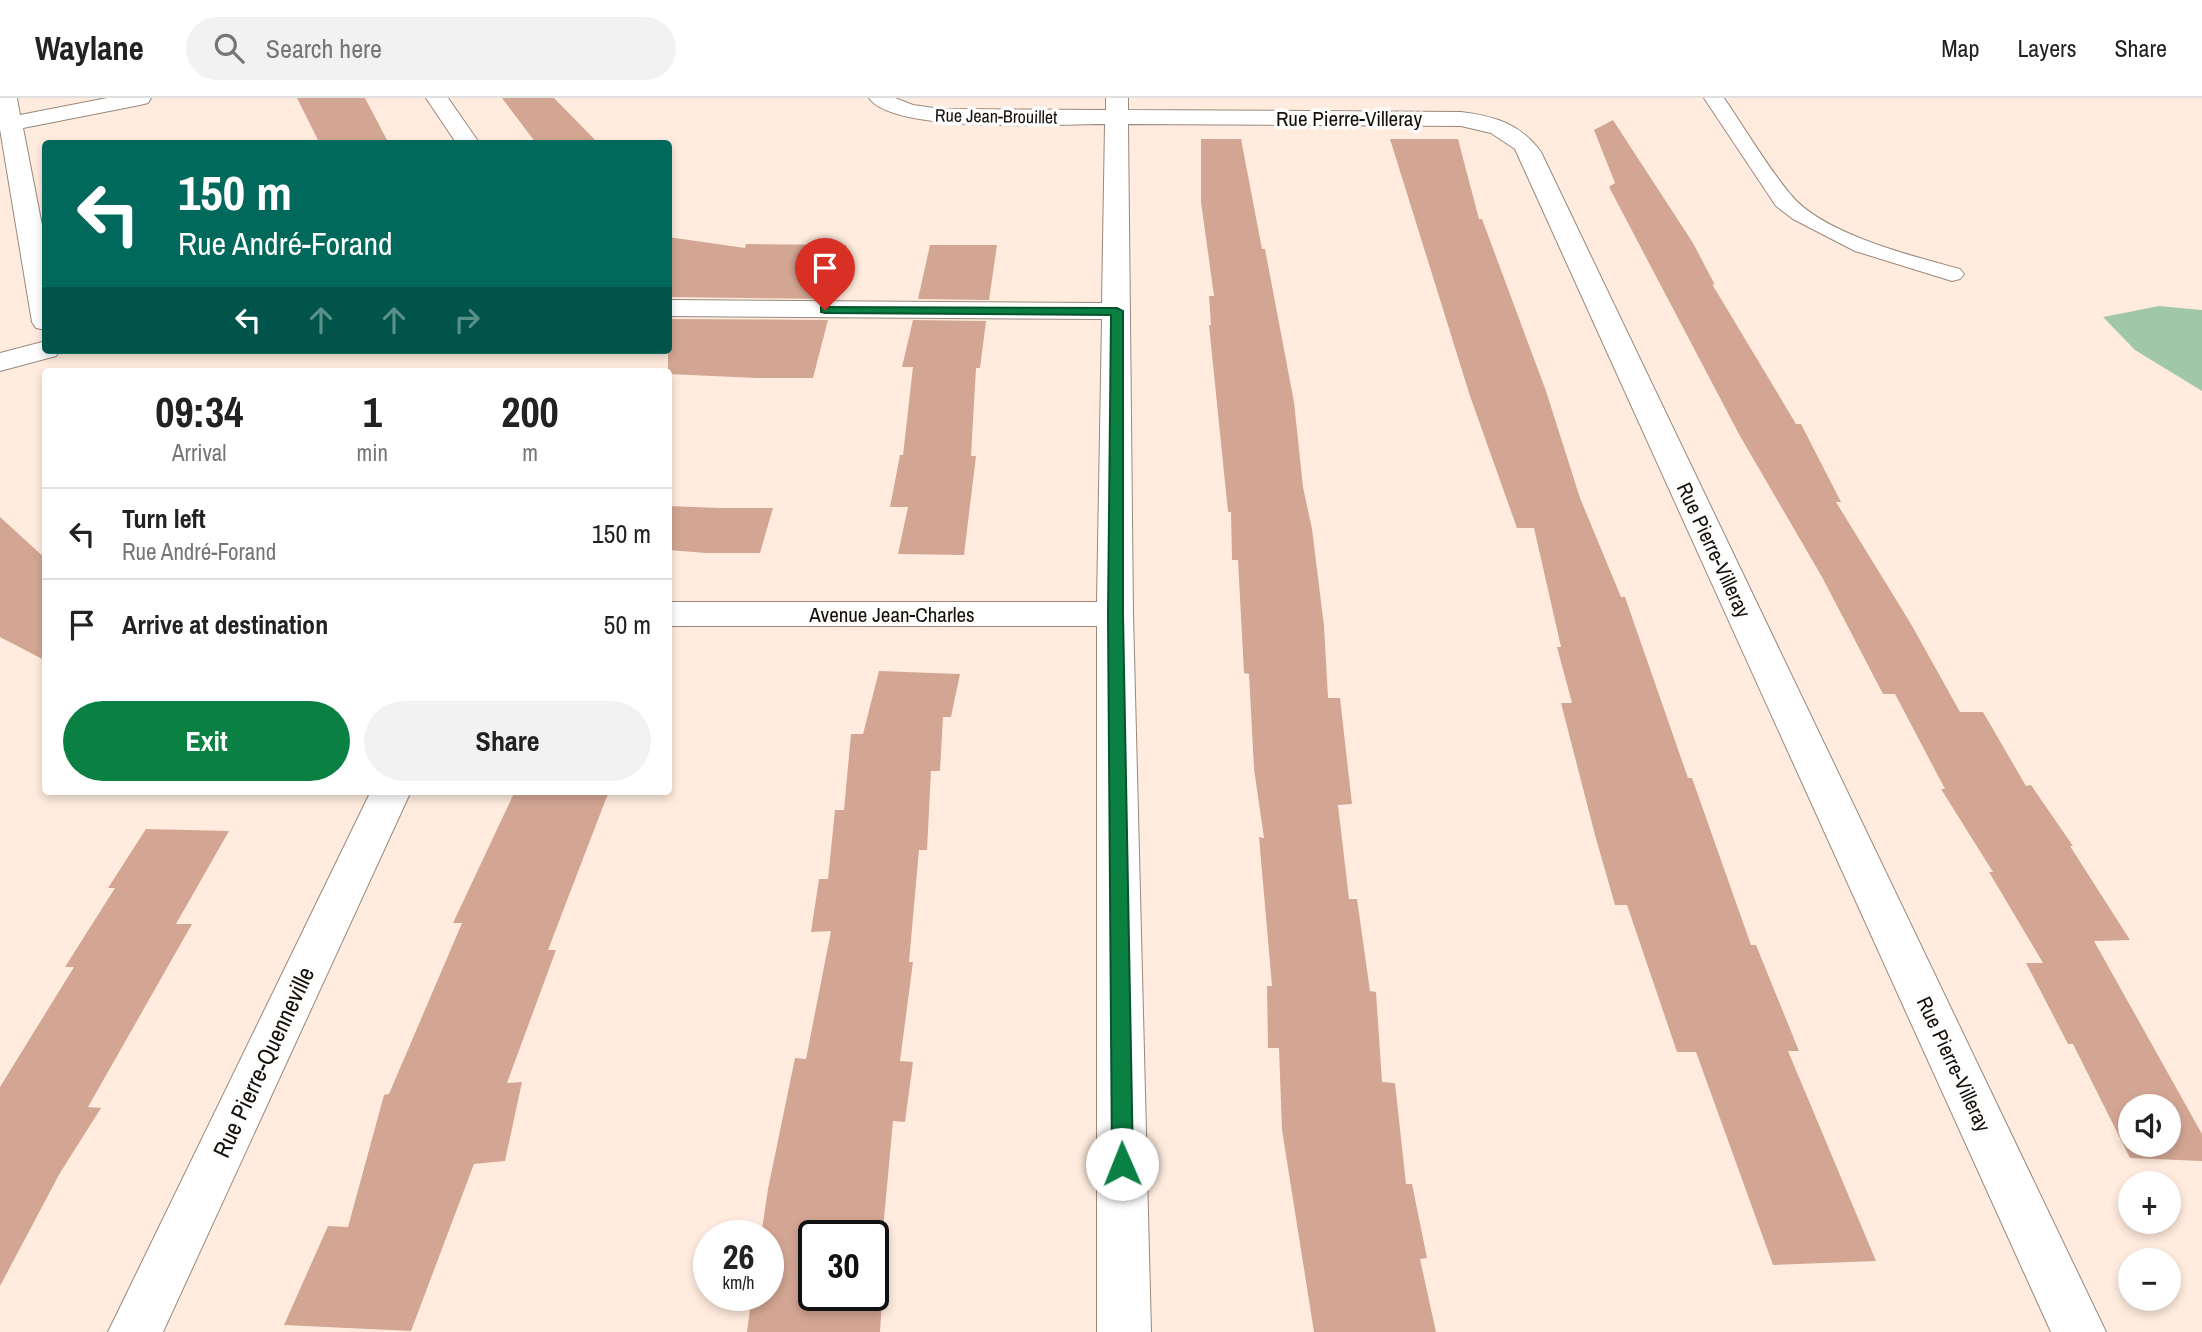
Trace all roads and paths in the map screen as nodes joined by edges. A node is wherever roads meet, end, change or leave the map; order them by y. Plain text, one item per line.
1 (6, 98) edge
2 (140, 98) edge
3 (437, 98) edge
4 (880, 98) edge
5 (1714, 98) edge
6 (1116, 107) edge
7 (11, 124) junction
8 (466, 140) edge
9 (1952, 274) dead end
10 (42, 299) edge
11 (672, 308) edge
12 (1117, 311) junction
13 (42, 352) edge
14 (0, 362) edge
15 (672, 614) edge
16 (1115, 614) junction
17 (389, 795) edge
18 (135, 1332) edge
19 (1124, 1332) edge
20 (2079, 1332) edge

1 - 7 street
2 - 7 street
3 - 8 street
4 - 6 street, Rue Jean-Brouillet
5 - 9 lane
6 - 12 street
6 - 20 street, Rue Pierre-Villeray
7 - 10 street
11 - 12 street
12 - 16 street
13 - 14 street
15 - 16 street, Avenue Jean-Charles
16 - 19 street
17 - 18 street, Rue Pierre-Quenneville

